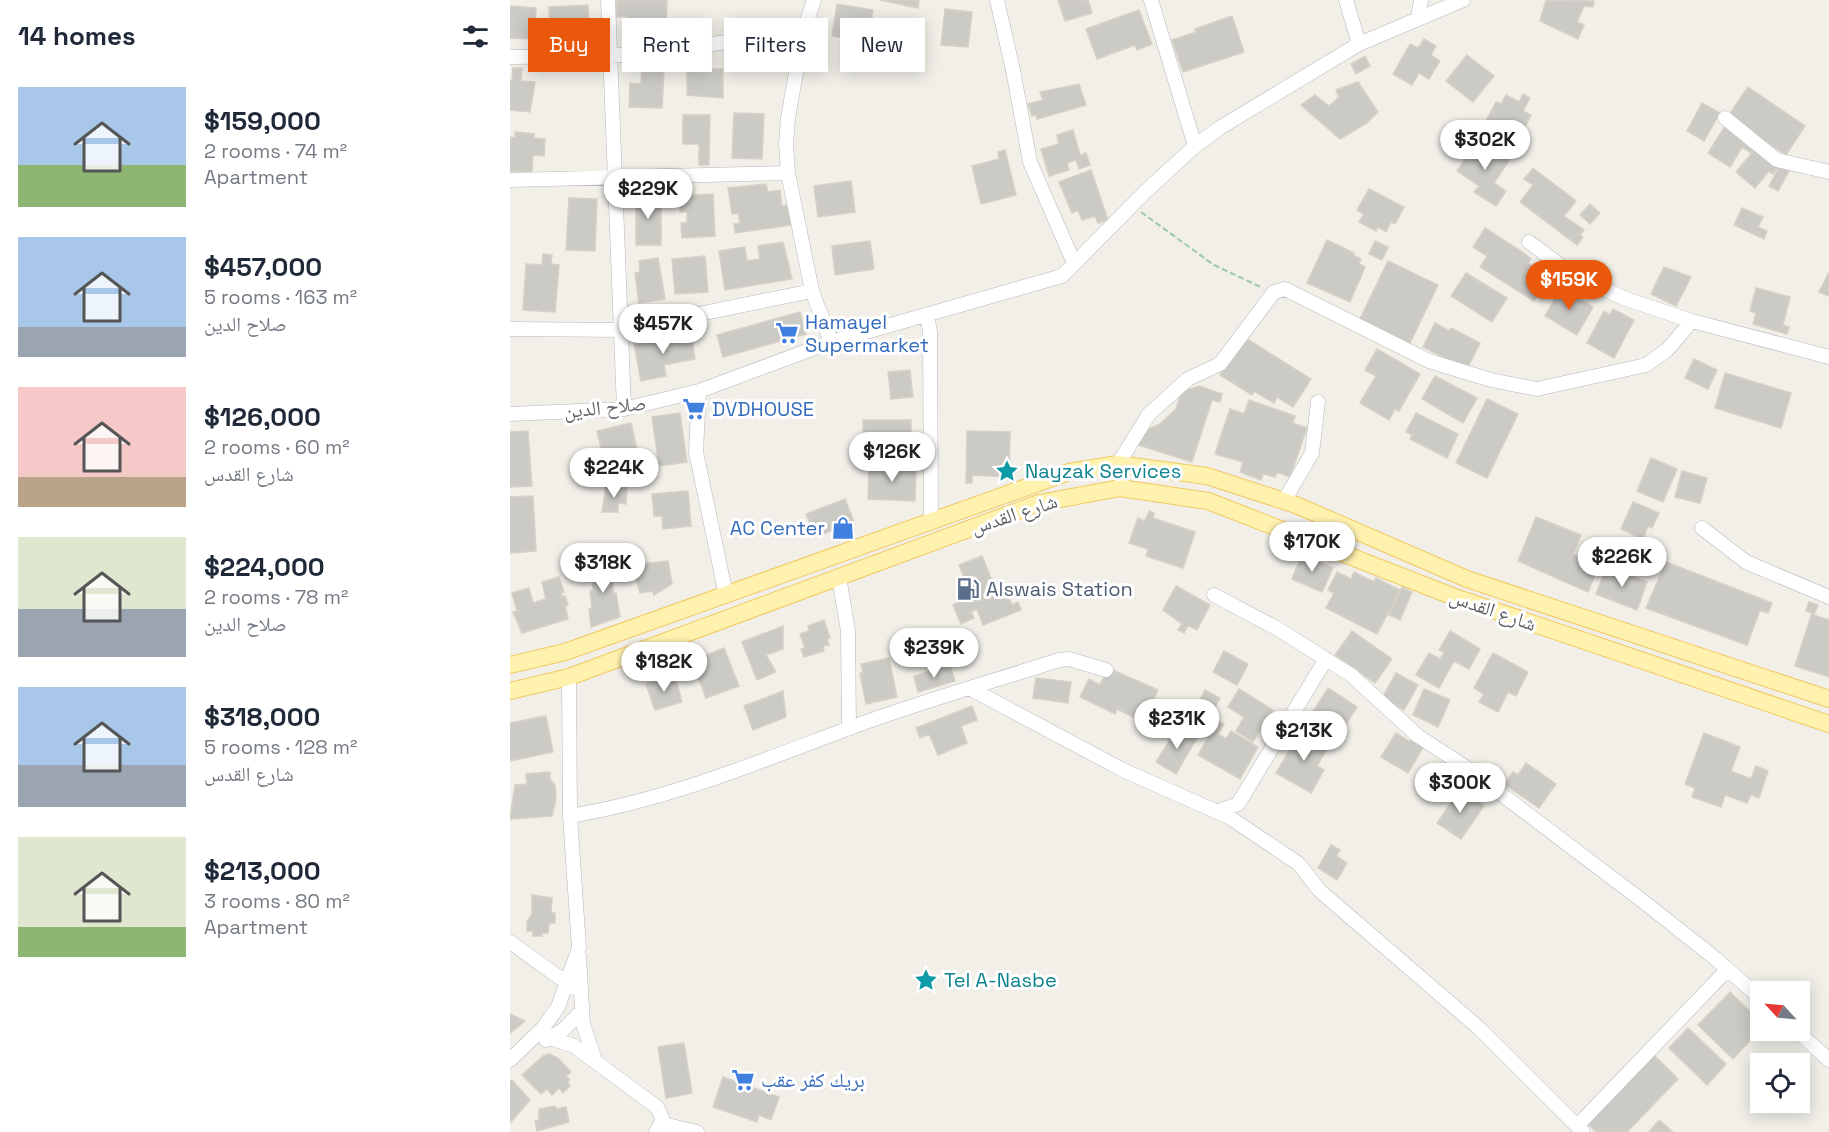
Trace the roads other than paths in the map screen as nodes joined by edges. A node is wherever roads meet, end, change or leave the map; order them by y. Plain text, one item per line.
1 (608, 0) edge
2 (814, 0) edge
3 (997, 0) edge
4 (1151, 0) edge
5 (1346, 0) edge
6 (1421, 0) edge
7 (1463, 0) edge
8 (609, 18) edge
9 (808, 18) edge
10 (1418, 18) junction
11 (724, 42) edge
12 (1359, 44) junction
13 (610, 56) joint
14 (510, 57) edge
15 (528, 57) edge
16 (796, 72) edge
17 (1725, 118) dead end
18 (1195, 146) junction
19 (1829, 172) edge
20 (788, 173) junction
21 (615, 179) junction
22 (510, 180) edge
23 (1529, 242) dead end
24 (1074, 263) junction
25 (812, 291) junction
26 (927, 315) junction
27 (1692, 321) junction
28 (510, 329) edge
29 (620, 330) junction
30 (831, 342) junction
31 (1829, 357) edge
32 (699, 391) junction
33 (1318, 402) dead end
34 (624, 409) junction
35 (510, 414) edge
36 (1118, 464) junction
37 (1284, 501) junction
38 (930, 522) junction
39 (1702, 528) dead end
40 (839, 577) junction
41 (1467, 579) junction
42 (726, 595) junction
43 (1214, 595) dead end
44 (1452, 596) junction
45 (1829, 597) edge
46 (730, 616) junction
47 (566, 652) junction
48 (1326, 659) junction
49 (510, 666) edge
50 (1106, 670) dead end
51 (569, 677) junction
52 (971, 689) junction
53 (510, 691) edge
54 (1829, 699) edge
55 (1829, 724) edge
56 (849, 728) junction
57 (1216, 812) junction
58 (570, 816) junction
59 (510, 942) edge
60 (1727, 970) junction
61 (574, 987) junction
62 (1750, 990) edge
63 (558, 1007) junction
64 (582, 1011) junction
65 (563, 1030) junction
66 (550, 1038) junction
67 (1808, 1041) edge
68 (572, 1045) junction
69 (524, 1048) junction
70 (510, 1060) edge
71 (595, 1060) junction
72 (1829, 1060) edge
73 (660, 1128) edge
74 (1580, 1129) edge
75 (698, 1132) edge

1 - 8 street
2 - 9 street
3 - 24 street
4 - 18 street
5 - 12 street
6 - 10 street
7 - 10 street, صلاح الدين
10 - 12 street, صلاح الدين
11 - 13 street
12 - 18 street, صلاح الدين
13 - 21 street
14 - 15 street
16 - 20 street
17 - 19 street
18 - 24 street, صلاح الدين
20 - 21 street
20 - 25 street
21 - 22 street
21 - 29 street
23 - 27 street
24 - 26 street, صلاح الدين
25 - 29 street
25 - 30 street
26 - 30 street, صلاح الدين
26 - 38 street
27 - 31 street
27 - 36 street
28 - 29 street
29 - 34 street
30 - 32 street, صلاح الدين
32 - 34 street, صلاح الدين
32 - 42 street
33 - 37 street
34 - 35 street, صلاح الدين
36 - 37 main road, شارع القدس
36 - 38 main road, شارع القدس
37 - 41 main road, شارع القدس
38 - 42 main road, شارع القدس
39 - 45 street
40 - 44 main road, شارع القدس
40 - 46 main road, شارع القدس
40 - 56 street
41 - 44 main road
41 - 54 main road, شارع القدس
42 - 46 main road
42 - 47 main road, شارع القدس
43 - 48 street
44 - 55 main road, شارع القدس
46 - 51 main road, شارع القدس
47 - 49 main road, شارع القدس
47 - 51 main road
48 - 57 street
48 - 60 street
50 - 52 street
51 - 53 main road, شارع القدس
51 - 58 street
52 - 56 street
52 - 57 street
56 - 58 street
57 - 74 street
58 - 61 street
59 - 61 street
60 - 62 street
60 - 74 street
61 - 63 street
61 - 64 street
63 - 65 street
63 - 69 street
64 - 65 street
64 - 71 street
65 - 66 street
65 - 68 street
66 - 68 street
66 - 69 street
67 - 72 street
68 - 71 street
69 - 70 street
71 - 73 street
73 - 75 street

